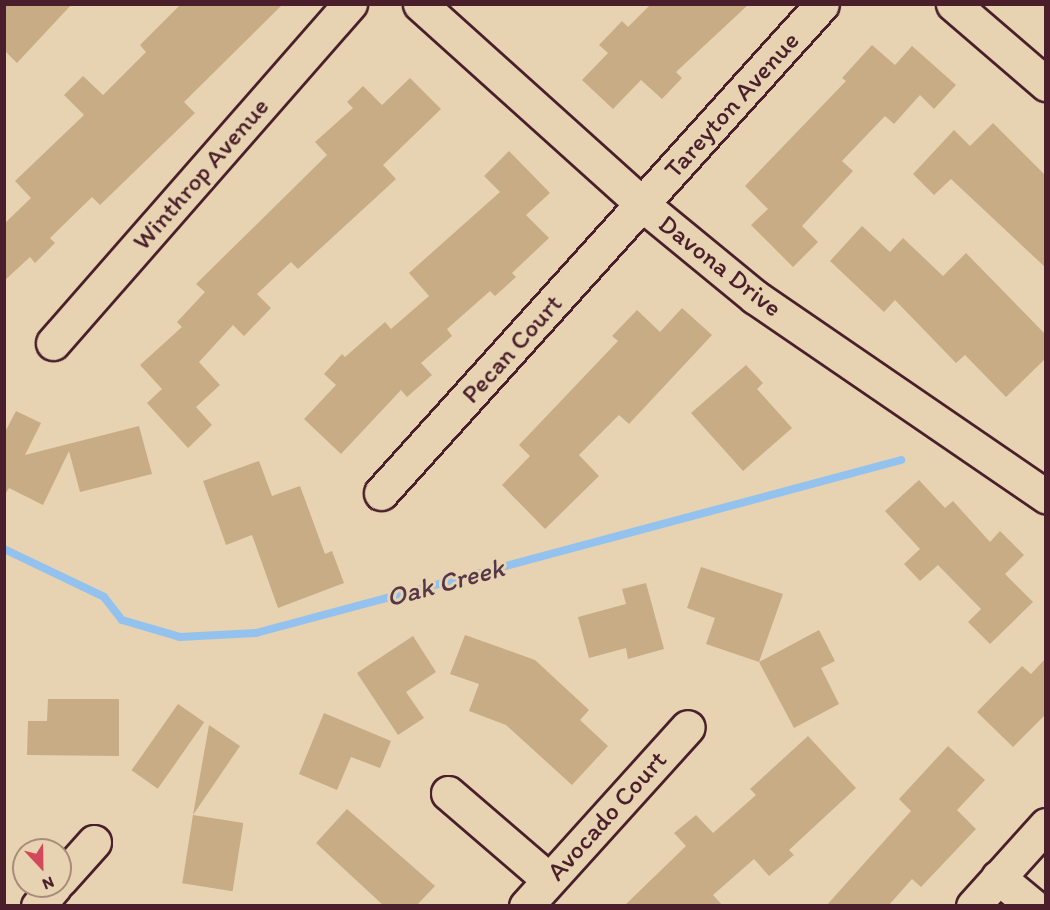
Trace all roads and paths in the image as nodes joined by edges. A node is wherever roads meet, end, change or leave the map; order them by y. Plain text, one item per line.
1 (350, 4) edge
2 (420, 4) edge
3 (822, 4) edge
4 (953, 4) edge
5 (1046, 84) edge
6 (643, 205) junction
7 (53, 343) dead end
8 (381, 494) dead end
9 (1046, 496) edge
10 (688, 727) dead end
11 (448, 793) dead end
12 (1046, 825) edge
13 (94, 842) dead end
14 (72, 867) edge
15 (998, 877) junction
16 (549, 880) junction
17 (526, 906) edge
18 (973, 906) edge
19 (1033, 906) edge

1 - 7 street, Winthrop Avenue
2 - 6 street, Davona Drive
3 - 6 street, Tareyton Avenue
4 - 5 street
6 - 8 street, Pecan Court
6 - 9 street, Davona Drive
10 - 16 street, Avocado Court
11 - 16 street
12 - 15 street
13 - 14 street
15 - 18 street
15 - 19 street
16 - 17 street, Avocado Court

